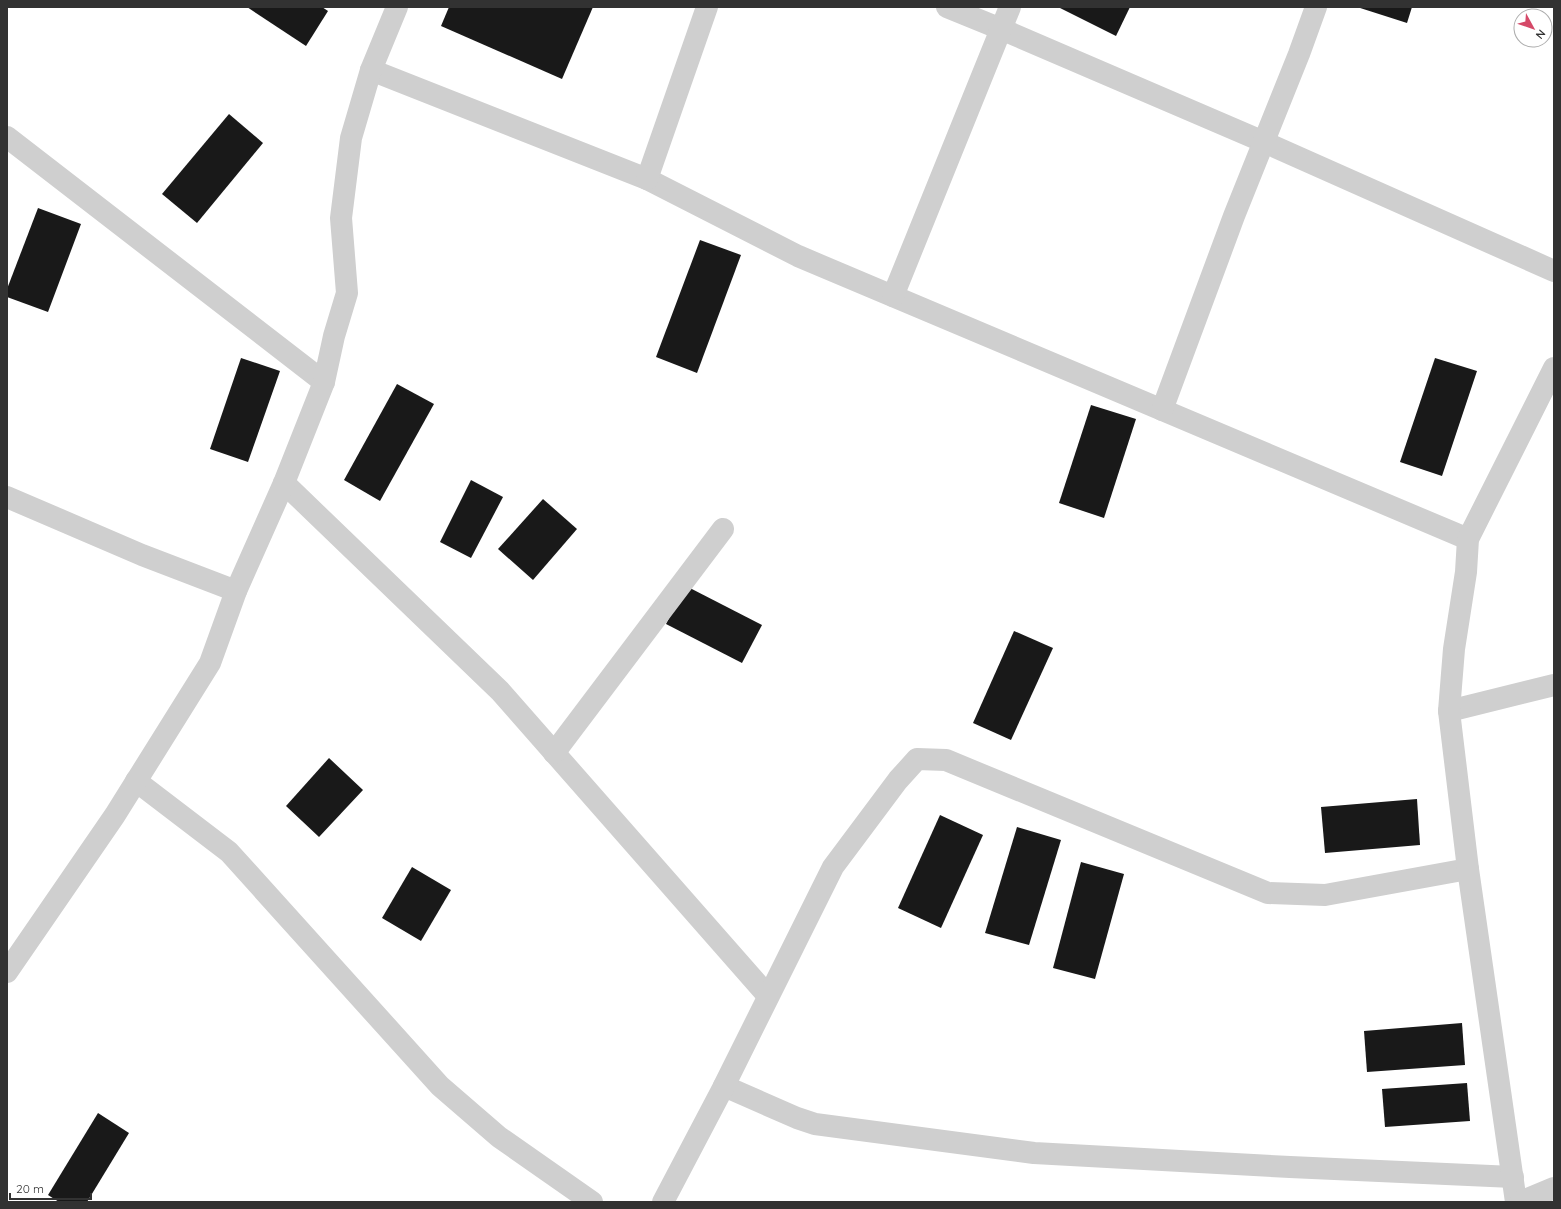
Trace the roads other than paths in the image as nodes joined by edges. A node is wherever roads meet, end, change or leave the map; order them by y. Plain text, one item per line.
1 (397, 7) edge
2 (707, 7) edge
3 (946, 7) edge
4 (1010, 7) edge
5 (1316, 7) edge
6 (1001, 29) junction
7 (371, 70) junction
8 (7, 137) edge
9 (1264, 142) junction
10 (647, 178) junction
11 (1554, 271) edge
12 (893, 296) junction
13 (1554, 368) edge
14 (324, 382) junction
15 (1162, 410) junction
16 (284, 483) junction
17 (7, 497) edge
18 (723, 529) dead end
19 (1468, 539) junction
20 (236, 591) junction
21 (1554, 685) edge
22 (1449, 711) junction
23 (554, 753) junction
24 (136, 781) junction
25 (1468, 869) junction
26 (7, 972) edge
27 (768, 996) junction
28 (724, 1086) junction
29 (1513, 1177) junction
30 (1554, 1188) edge
31 (592, 1202) edge
32 (663, 1202) edge
33 (1516, 1202) edge
34 (1520, 1202) edge

1 - 7 street
2 - 10 street
3 - 6 street
4 - 6 street
5 - 9 street
6 - 9 street
6 - 12 street
7 - 10 street
7 - 14 street
8 - 14 street
9 - 11 street
9 - 15 street
10 - 12 street
12 - 15 street
13 - 19 street
14 - 16 street
15 - 19 street
16 - 20 street
16 - 23 street
17 - 20 street
18 - 23 street
19 - 22 street
20 - 24 street
21 - 22 street
22 - 25 street
23 - 27 street
24 - 26 street
24 - 31 street
25 - 27 street
25 - 29 street
27 - 28 street
28 - 29 street
28 - 32 street
29 - 33 street
30 - 34 street

